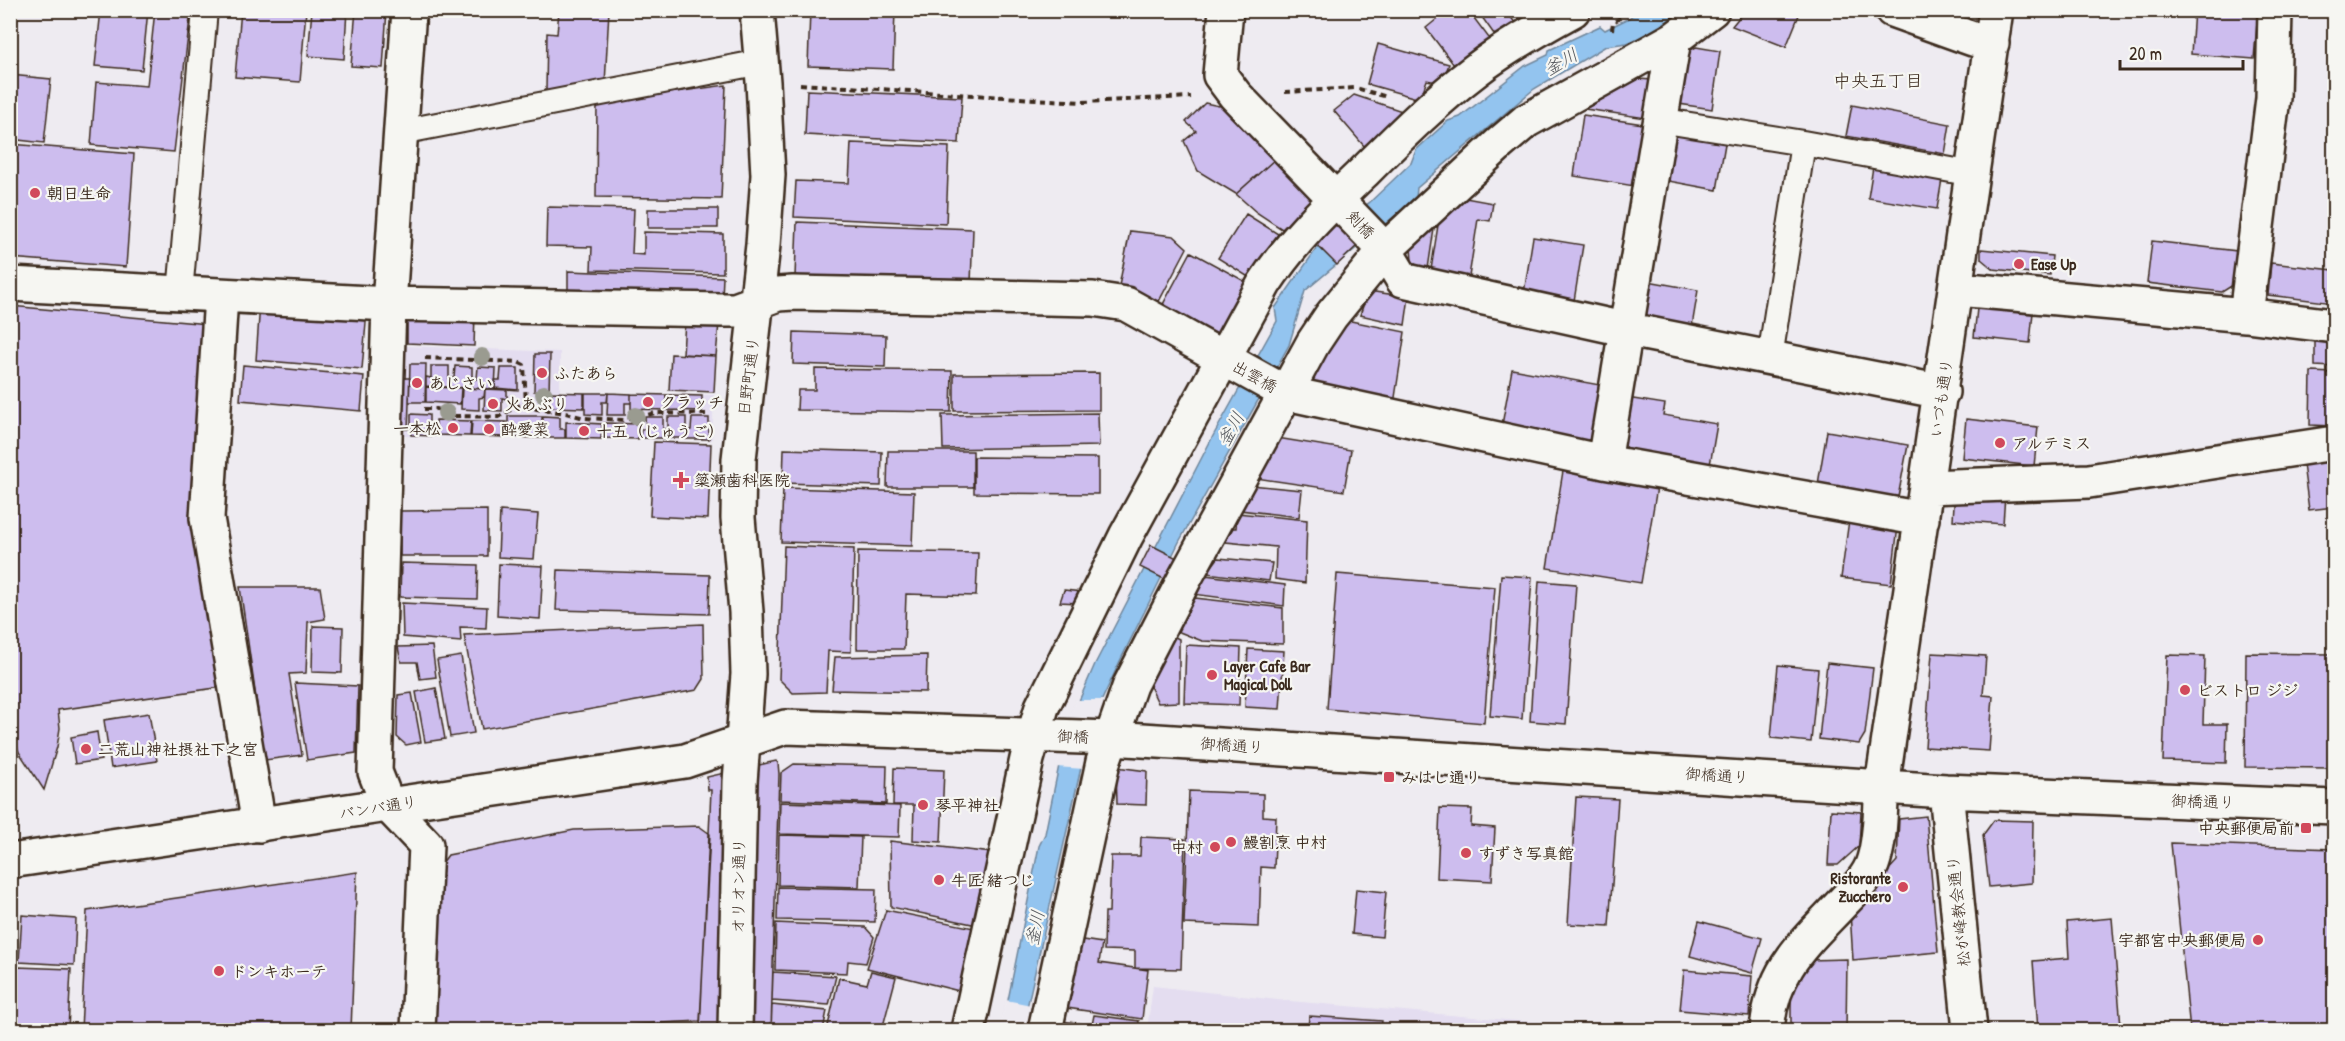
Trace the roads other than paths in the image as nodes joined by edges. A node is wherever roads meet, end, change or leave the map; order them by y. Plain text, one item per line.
1 (205, 10) edge
2 (409, 10) edge
3 (756, 10) edge
4 (1226, 10) edge
5 (1573, 10) edge
6 (1712, 10) edge
7 (1892, 10) edge
8 (1996, 10) edge
9 (2275, 10) edge
10 (1674, 39) junction
11 (1992, 43) junction
12 (762, 72) junction
13 (1659, 120) junction
14 (401, 132) junction
15 (1803, 143) junction
16 (1973, 174) junction
17 (1361, 225) junction
18 (10, 284) edge
19 (1957, 289) junction
20 (180, 293) junction
21 (221, 296) junction
22 (757, 303) junction
23 (389, 304) junction
24 (2246, 315) junction
25 (2334, 326) edge
26 (1624, 328) junction
27 (1770, 358) junction
28 (1224, 359) junction
29 (1942, 392) junction
30 (1286, 393) junction
31 (2334, 443) edge
32 (1604, 462) junction
33 (1927, 487) junction
34 (1922, 519) junction
35 (1045, 735) junction
36 (1106, 738) junction
37 (744, 741) junction
38 (1882, 786) junction
39 (1946, 791) junction
40 (388, 805) junction
41 (2334, 807) edge
42 (259, 825) junction
43 (10, 861) edge
44 (418, 1030) edge
45 (735, 1030) edge
46 (968, 1030) edge
47 (1045, 1030) edge
48 (1767, 1030) edge
49 (1970, 1030) edge

1 - 20 lane
2 - 14 street
3 - 12 street, 日野町通り
4 - 17 street
5 - 17 street
6 - 10 street
7 - 11 street
8 - 11 street, いづも通り
9 - 24 street
10 - 13 street
10 - 17 street
11 - 16 street, いづも通り
12 - 14 lane
12 - 22 street, 日野町通り
13 - 15 lane
13 - 26 street
14 - 23 street
15 - 16 lane
15 - 27 lane
16 - 19 street, いづも通り
17 - 26 street
17 - 28 street
17 - 30 street
18 - 20 street, 出雲橋
19 - 24 street
19 - 29 street, いづも通り
20 - 21 street, 出雲橋
21 - 23 street, 出雲橋
21 - 42 street
22 - 23 street, 出雲橋
22 - 28 street, 出雲橋
22 - 37 street, 日野町通り
23 - 40 street
24 - 25 street
26 - 27 street
26 - 32 street
27 - 29 street
28 - 30 street, 出雲橋
28 - 35 street
29 - 33 street, いづも通り
30 - 32 street, 出雲橋
30 - 36 street
31 - 33 street
32 - 34 street, 出雲橋
33 - 34 street, いづも通り
34 - 38 street, いづも通り
35 - 36 street, 御橋
35 - 37 street
35 - 46 street
36 - 38 street, 御橋通り
36 - 47 street
37 - 40 street, バンバ通り
37 - 45 street, オリオン通り
38 - 39 street, 御橋通り
38 - 48 street, いづも通り
39 - 41 street, 御橋通り
39 - 49 street, 松が峰教会通り
40 - 42 street, バンバ通り
40 - 44 street
42 - 43 street, バンバ通り

